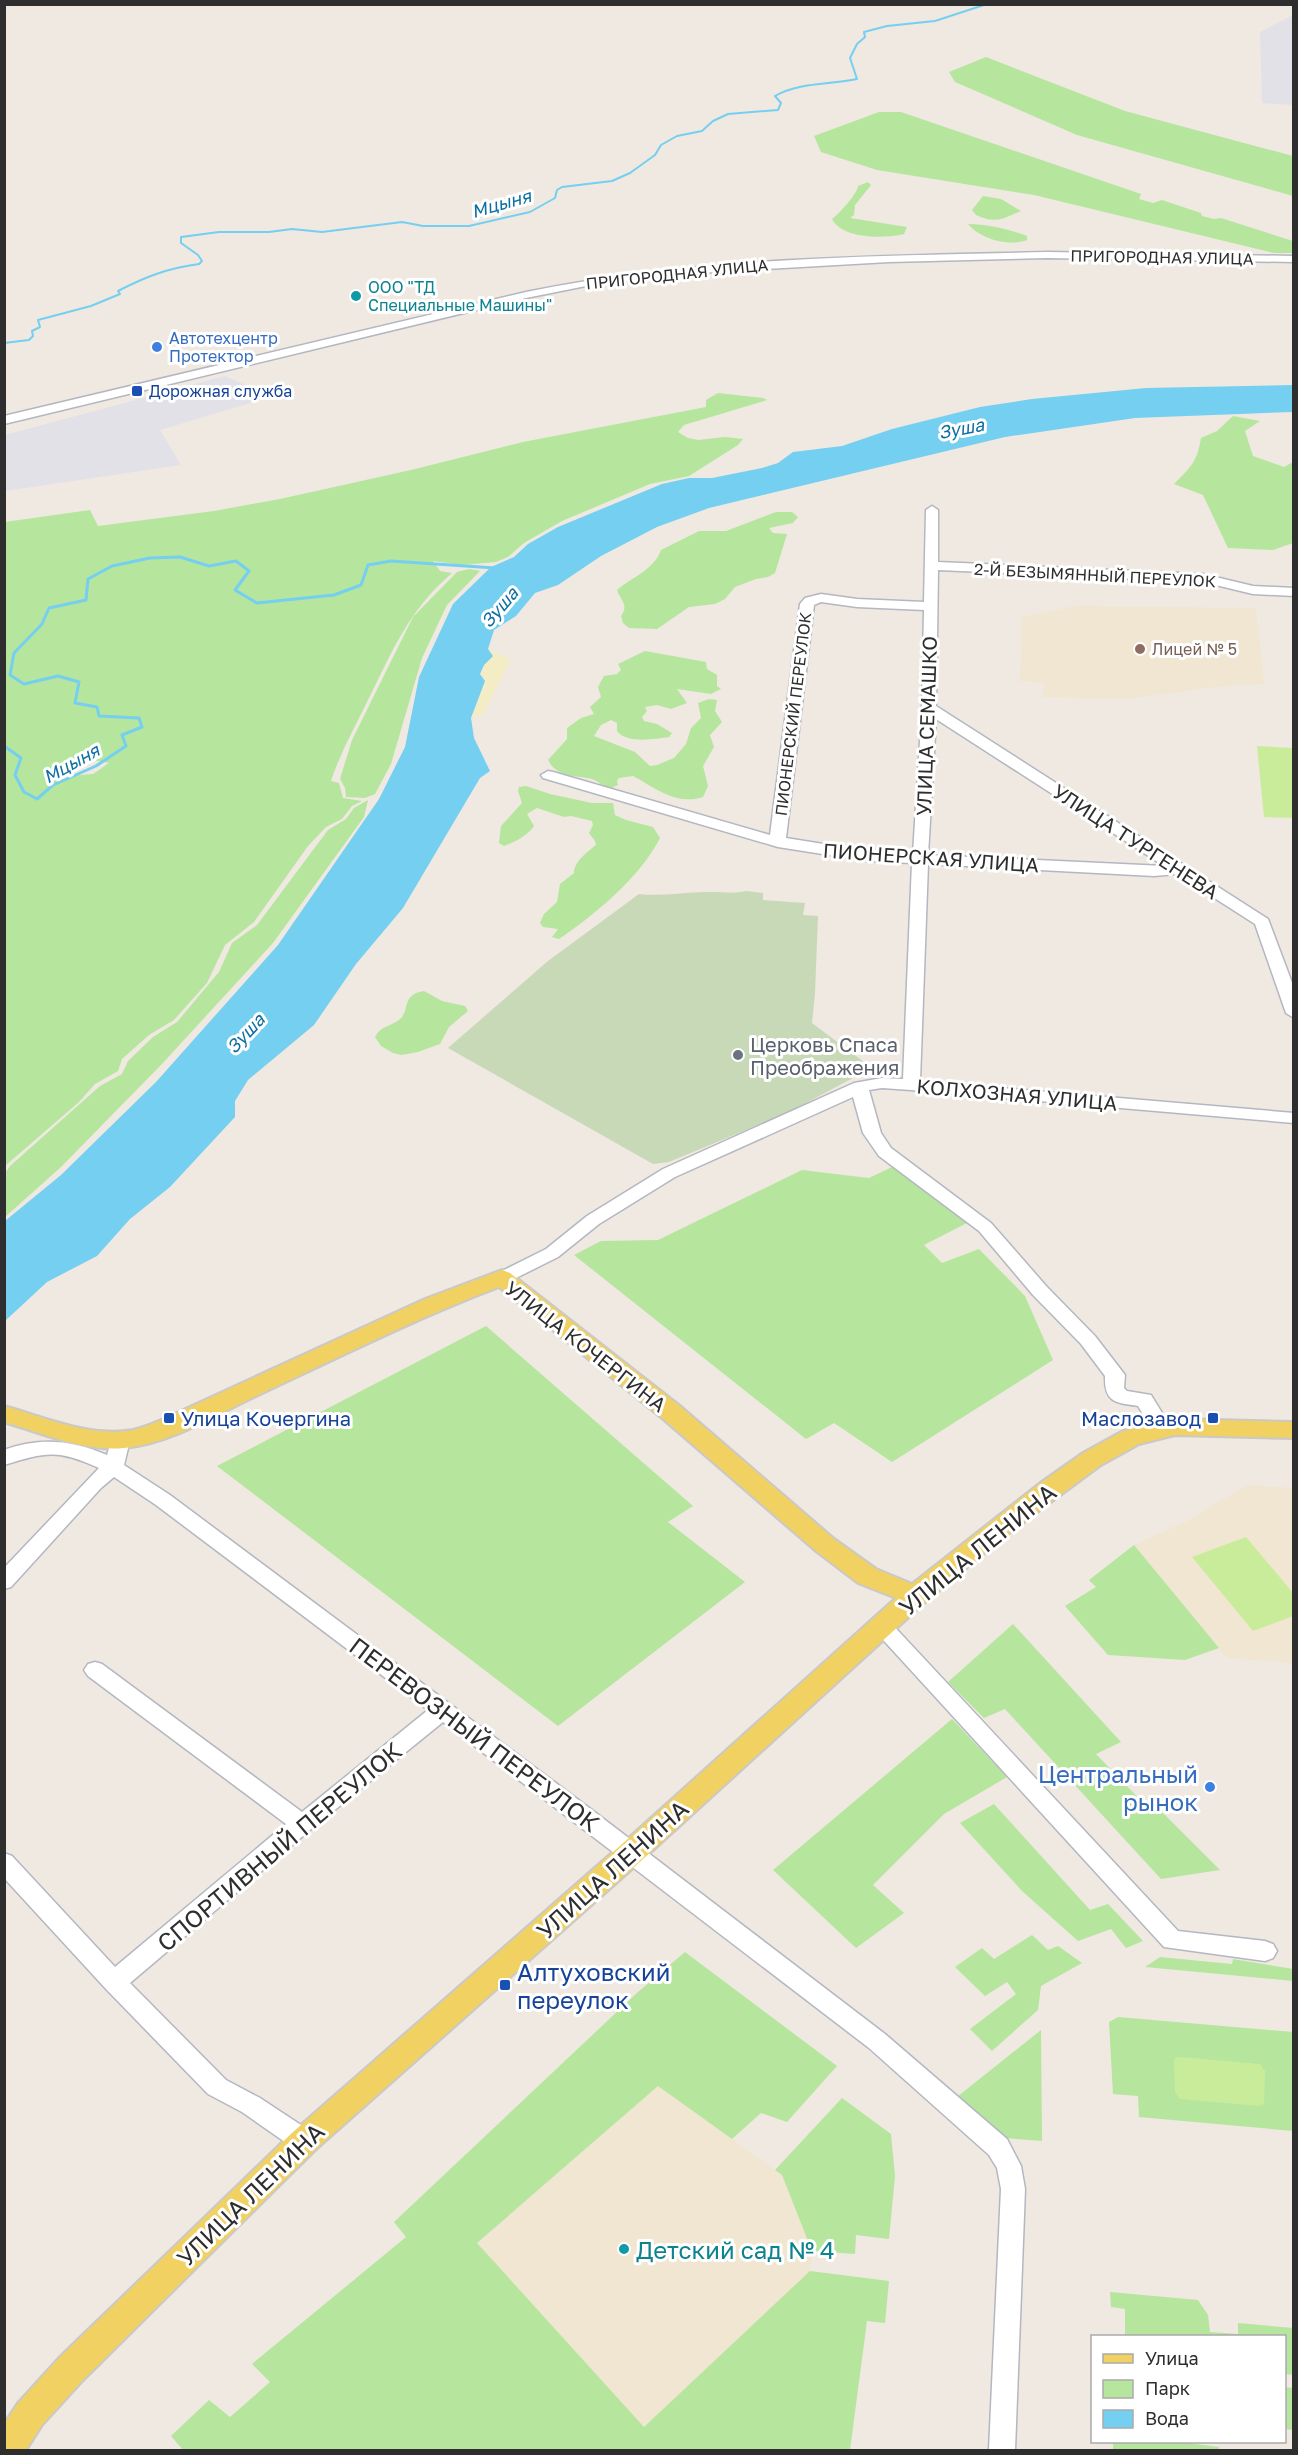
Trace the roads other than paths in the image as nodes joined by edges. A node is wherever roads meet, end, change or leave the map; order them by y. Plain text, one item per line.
1 (1293, 259) edge
2 (4, 420) edge
3 (932, 510) dead end
4 (931, 566) junction
5 (1293, 592) edge
6 (931, 606) junction
7 (929, 708) junction
8 (548, 775) dead end
9 (778, 842) junction
10 (920, 859) junction
11 (1181, 869) junction
12 (1293, 1013) edge
13 (911, 1085) junction
14 (860, 1087) junction
15 (1293, 1118) edge
16 (502, 1278) junction
17 (4, 1414) edge
18 (1162, 1429) junction
19 (1293, 1430) edge
20 (120, 1440) junction
21 (4, 1458) edge
22 (114, 1466) junction
23 (4, 1582) edge
24 (915, 1596) junction
25 (882, 1626) junction
26 (95, 1670) dead end
27 (444, 1710) junction
28 (302, 1824) junction
29 (631, 1853) junction
30 (4, 1862) edge
31 (1265, 1951) dead end
32 (114, 1982) junction
33 (304, 2141) junction
34 (7, 2451) edge
35 (1002, 2451) edge

1 - 2 street, ПРИГОРОДНАЯ УЛИЦА
3 - 4 street, УЛИЦА СЕМАШКО
4 - 5 street, 2-Й БЕЗЫМЯННЫЙ ПЕРЕУЛОК
4 - 6 street, УЛИЦА СЕМАШКО
6 - 7 street, УЛИЦА СЕМАШКО
6 - 9 street, ПИОНЕРСКИЙ ПЕРЕУЛОК
7 - 10 street, УЛИЦА СЕМАШКО
7 - 11 street, УЛИЦА ТУРГЕНЕВА
8 - 9 street, ПИОНЕРСКАЯ УЛИЦА
9 - 10 street, ПИОНЕРСКАЯ УЛИЦА
10 - 11 street, ПИОНЕРСКАЯ УЛИЦА
10 - 13 street, УЛИЦА СЕМАШКО
11 - 12 street, УЛИЦА ТУРГЕНЕВА
13 - 14 street, КОЛХОЗНАЯ УЛИЦА
13 - 15 street, КОЛХОЗНАЯ УЛИЦА
14 - 16 street, КОЛХОЗНАЯ УЛИЦА
14 - 18 street
16 - 20 main road, УЛИЦА КОЧЕРГИНА
16 - 24 main road, УЛИЦА КОЧЕРГИНА
17 - 20 main road
18 - 19 main road, УЛИЦА ЛЕНИНА
18 - 24 main road, УЛИЦА ЛЕНИНА
20 - 22 street
21 - 22 street, ПЕРЕВОЗНЫЙ ПЕРЕУЛОК
22 - 23 street
22 - 27 street, ПЕРЕВОЗНЫЙ ПЕРЕУЛОК
24 - 25 main road, УЛИЦА ЛЕНИНА
25 - 29 main road, УЛИЦА ЛЕНИНА
25 - 31 street
26 - 28 street
27 - 28 street, СПОРТИВНЫЙ ПЕРЕУЛОК
27 - 29 street, ПЕРЕВОЗНЫЙ ПЕРЕУЛОК
28 - 32 street, СПОРТИВНЫЙ ПЕРЕУЛОК
29 - 33 main road, УЛИЦА ЛЕНИНА
29 - 35 street, ПЕРЕВОЗНЫЙ ПЕРЕУЛОК
30 - 32 street
32 - 33 street
33 - 34 main road, УЛИЦА ЛЕНИНА

